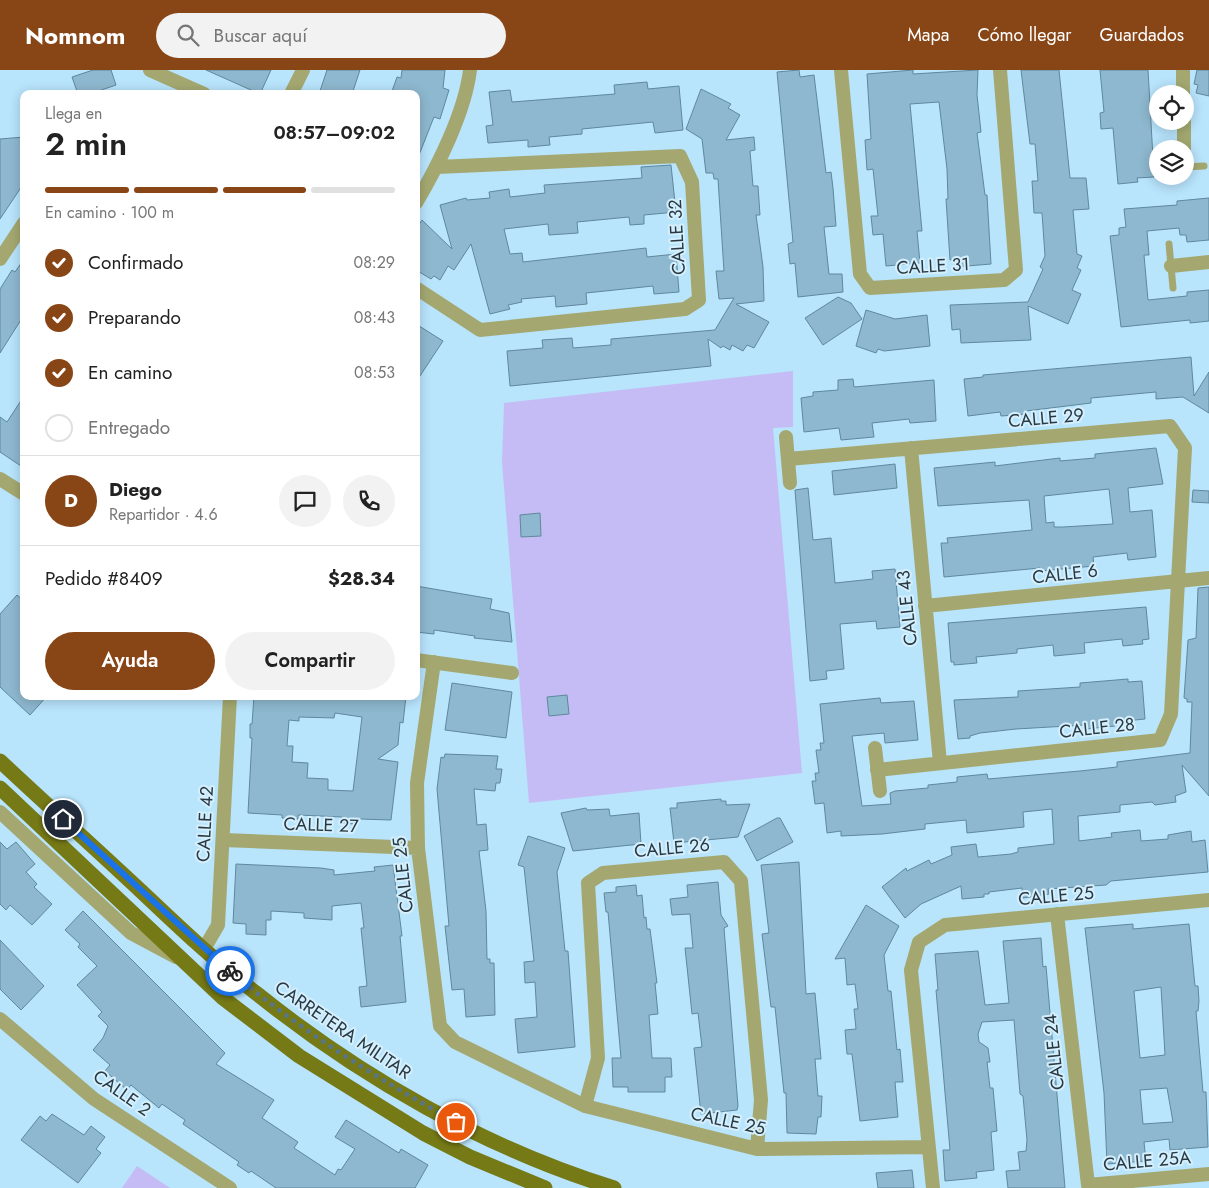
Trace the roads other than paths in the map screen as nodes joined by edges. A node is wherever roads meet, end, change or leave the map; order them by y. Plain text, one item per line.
1 (150, 70) edge
2 (303, 70) edge
3 (470, 70) edge
4 (841, 70) edge
5 (1000, 70) edge
6 (1183, 70) edge
7 (1183, 85) edge
8 (195, 90) edge
9 (293, 90) edge
10 (1204, 166) dead end
11 (437, 167) junction
12 (1194, 167) edge
13 (420, 196) edge
14 (20, 229) edge
15 (1169, 244) dead end
16 (0, 259) edge
17 (1209, 262) edge
18 (1171, 266) junction
19 (1173, 288) dead end
20 (420, 291) edge
21 (786, 437) dead end
22 (911, 448) junction
23 (788, 459) junction
24 (0, 479) edge
25 (790, 482) dead end
26 (20, 492) edge
27 (1209, 578) edge
28 (1177, 581) junction
29 (925, 606) junction
30 (420, 660) edge
31 (434, 662) junction
32 (512, 673) dead end
33 (230, 700) edge
34 (875, 748) dead end
35 (0, 761) edge
36 (940, 764) junction
37 (877, 770) junction
38 (0, 788) edge
39 (880, 791) dead end
40 (0, 812) edge
41 (223, 840) junction
42 (418, 848) junction
43 (1209, 900) edge
44 (1057, 914) junction
45 (204, 949) junction
46 (187, 963) junction
47 (0, 1019) edge
48 (585, 1106) junction
49 (928, 1146) junction
50 (757, 1149) junction
51 (1209, 1174) edge
52 (1088, 1185) joint
53 (230, 1188) edge
54 (545, 1188) edge
55 (614, 1188) edge
56 (933, 1188) edge

1 - 8 street
2 - 9 street
3 - 11 street
4 - 5 street, CALLE 31
6 - 7 street
10 - 12 lane
11 - 13 street
11 - 20 street, CALLE 32
14 - 16 street
15 - 18 lane
17 - 18 street
18 - 19 lane
21 - 23 street
22 - 23 street, CALLE 29
22 - 28 street, CALLE 29
22 - 29 street, CALLE 43
23 - 25 street
24 - 26 street
27 - 28 street, CALLE 6
28 - 29 street, CALLE 6
28 - 36 street, CALLE 28
29 - 36 street, CALLE 43
30 - 31 street
31 - 32 street
31 - 42 street, CALLE 25
33 - 41 street, CALLE 42
34 - 37 street
35 - 45 main road, CARRETERA MILITAR
36 - 37 street, CALLE 28
37 - 39 street
38 - 46 main road
40 - 46 street
41 - 42 street, CALLE 27
41 - 45 street, CALLE 42
42 - 48 street, CALLE 25
43 - 44 street, CALLE 25
44 - 49 street, CALLE 25
44 - 52 street, CALLE 24
45 - 55 main road, CARRETERA MILITAR
46 - 54 main road
47 - 53 street, CALLE 2
48 - 50 street, CALLE 25
48 - 50 street, CALLE 26
49 - 50 street, CALLE 25
49 - 56 street
51 - 52 street, CALLE 25A

